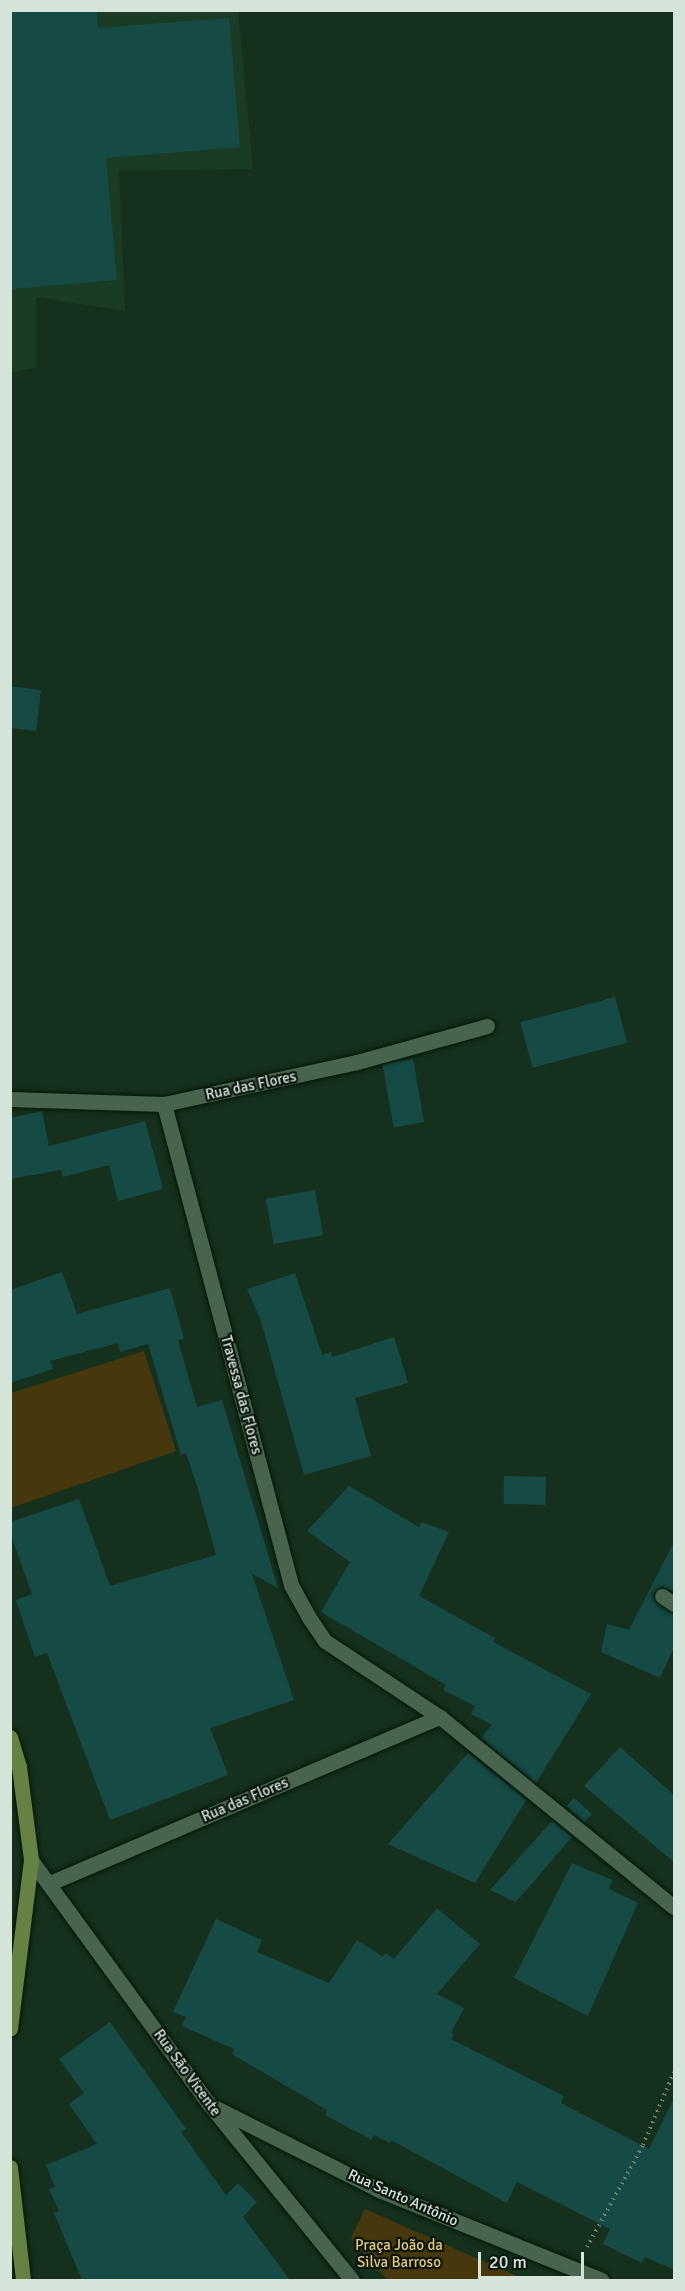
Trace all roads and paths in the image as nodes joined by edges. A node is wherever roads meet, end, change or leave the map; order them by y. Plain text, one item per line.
1 (487, 1026) dead end
2 (10, 1100) edge
3 (164, 1104) junction
4 (440, 1717) junction
5 (10, 1737) edge
6 (31, 1860) junction
7 (50, 1883) junction
8 (675, 1907) edge
9 (10, 2029) edge
10 (675, 2072) edge
11 (208, 2104) junction
12 (10, 2167) edge
13 (574, 2272) junction
14 (23, 2280) edge
15 (352, 2280) edge
16 (602, 2280) edge

1 - 3 street, Rua das Flores
2 - 3 street, Rua das Flores
3 - 4 street, Travessa das Flores
4 - 7 street, Rua das Flores
4 - 8 street
5 - 6 main road
6 - 7 street, Rua São Vicente
6 - 9 main road
7 - 11 street, Rua São Vicente
10 - 13 path
11 - 13 street, Rua Santo Antônio
11 - 15 street, Rua São Vicente
12 - 14 main road
13 - 16 street, Rua Santo Antônio

